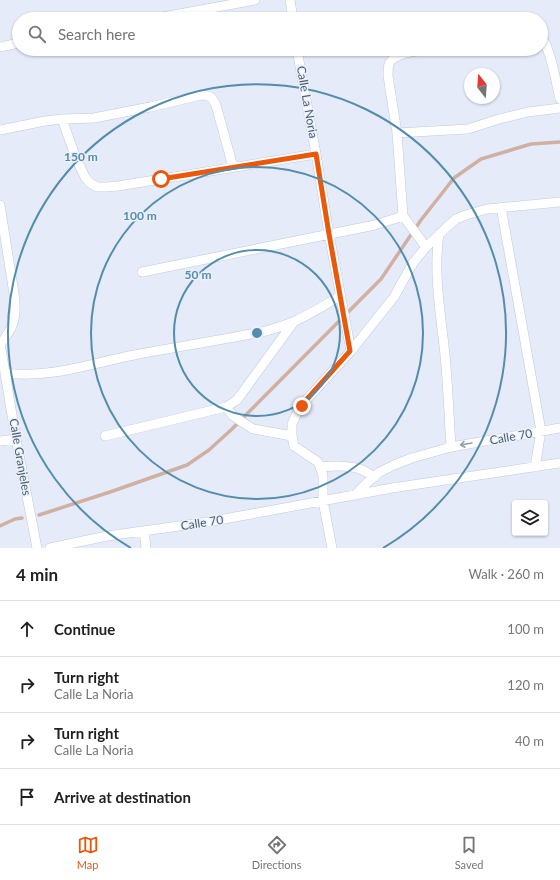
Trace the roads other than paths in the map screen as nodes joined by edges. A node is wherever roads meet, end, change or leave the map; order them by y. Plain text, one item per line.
1 (255, 0) edge
2 (290, 0) edge
3 (190, 12) edge
4 (292, 12) edge
5 (12, 44) edge
6 (0, 46) edge
7 (548, 48) edge
8 (299, 56) edge
9 (399, 56) edge
10 (560, 99) edge
11 (560, 108) edge
12 (62, 119) junction
13 (0, 130) edge
14 (397, 133) junction
15 (316, 154) junction
16 (232, 167) junction
17 (560, 202) edge
18 (0, 205) edge
19 (501, 208) junction
20 (403, 216) junction
21 (329, 234) junction
22 (439, 234) junction
23 (424, 243) junction
24 (142, 272) dead end
25 (341, 300) junction
26 (293, 322) junction
27 (0, 344) edge
28 (350, 351) junction
29 (5, 373) junction
30 (226, 407) junction
31 (560, 428) edge
32 (541, 431) junction
33 (105, 436) dead end
34 (292, 436) junction
35 (16, 439) junction
36 (0, 441) edge
37 (451, 447) junction
38 (560, 462) edge
39 (320, 467) junction
40 (535, 467) junction
41 (375, 477) junction
42 (355, 495) junction
43 (323, 500) junction
44 (144, 531) junction
45 (37, 548) edge
46 (50, 548) edge
47 (146, 548) edge
48 (332, 548) edge

1 - 3 street
2 - 4 street
5 - 6 street
7 - 10 street
8 - 15 street, Calle La Noria
9 - 14 street
11 - 14 street
12 - 13 street
12 - 16 street
12 - 16 street
14 - 20 street
15 - 16 street
15 - 21 street, Calle La Noria
17 - 19 street
18 - 27 street
19 - 22 street
19 - 32 street
20 - 21 street
20 - 23 street
21 - 24 street
21 - 25 street, Calle La Noria
22 - 23 street
22 - 37 street
23 - 28 street
25 - 26 street
25 - 28 street, Calle La Noria
26 - 29 street
26 - 30 street
27 - 29 street, Calle Granjeles
28 - 34 street
29 - 35 street, Calle Granjeles
30 - 33 street
30 - 34 street
31 - 32 street, Calle 70
32 -> 37 street, Calle 70
32 - 40 street
34 - 39 street
35 - 36 street
35 - 45 street, Calle Granjeles
37 - 41 street, Calle 70
38 - 40 street, Calle 70
39 - 41 street
39 - 43 street
40 - 42 street, Calle 70
41 - 42 street, Calle 70
42 - 43 street, Calle 70
43 - 44 street, Calle 70
43 - 48 street
44 - 46 street, Calle 70
44 - 47 street

